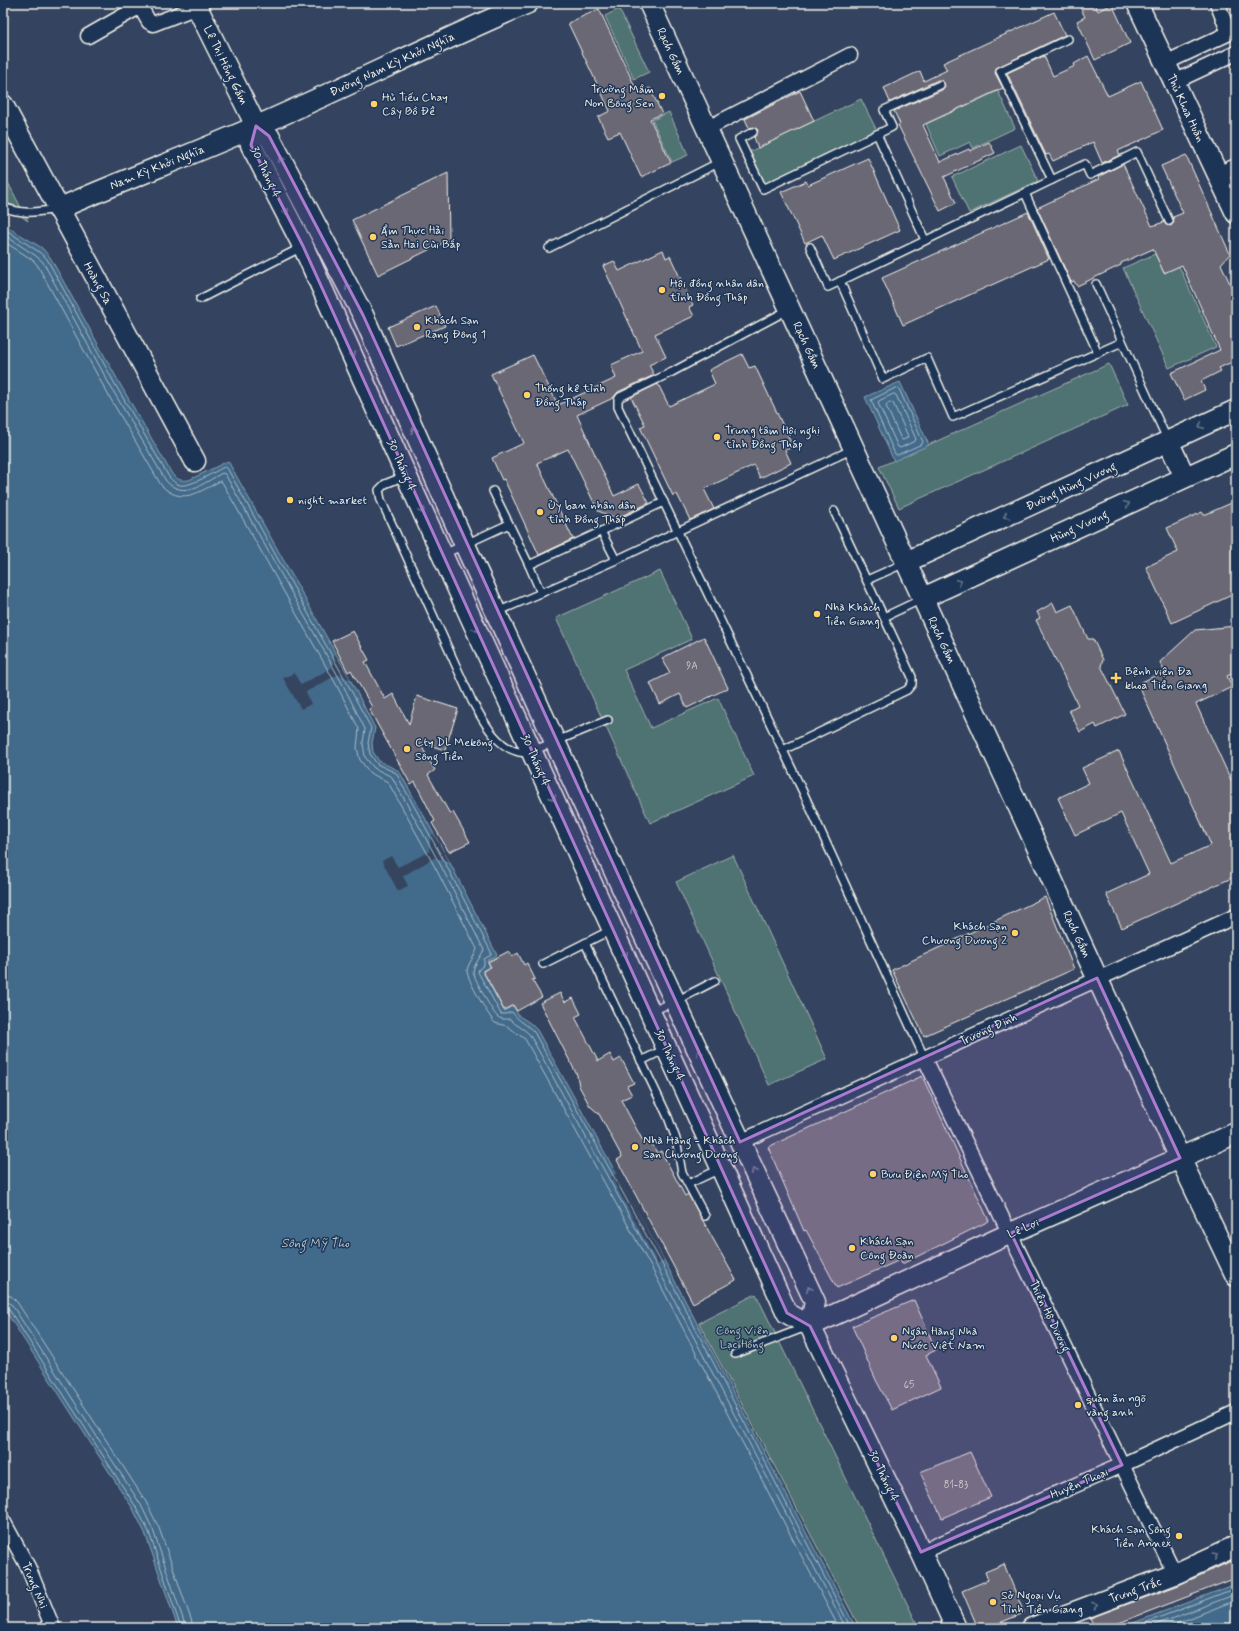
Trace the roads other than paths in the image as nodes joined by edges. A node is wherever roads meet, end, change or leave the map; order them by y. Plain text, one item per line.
1 (528, 3) edge
2 (649, 3) edge
3 (1137, 3) edge
4 (1217, 3) edge
5 (196, 5) edge
6 (1233, 31) edge
7 (88, 36) dead end
8 (1068, 39) dead end
9 (1236, 53) edge
10 (850, 55) dead end
11 (1165, 63) junction
12 (1174, 82) junction
13 (940, 85) dead end
14 (3, 105) edge
15 (256, 126) junction
16 (706, 129) junction
17 (753, 132) dead end
18 (877, 134) junction
19 (722, 161) junction
20 (1236, 166) edge
21 (1218, 174) junction
22 (1052, 180) junction
23 (1025, 193) junction
24 (3, 207) edge
25 (58, 209) junction
26 (1236, 213) edge
27 (1169, 221) dead end
28 (925, 240) junction
29 (304, 246) junction
30 (810, 247) dead end
31 (549, 248) dead end
32 (840, 281) junction
33 (1096, 284) dead end
34 (200, 299) dead end
35 (790, 309) junction
36 (363, 315) junction
37 (340, 326) junction
38 (1122, 342) junction
39 (1098, 353) junction
40 (1236, 410) edge
41 (1168, 441) junction
42 (854, 448) junction
43 (1236, 454) edge
44 (195, 461) dead end
45 (430, 466) junction
46 (406, 475) junction
47 (1185, 477) junction
48 (493, 491) dead end
49 (664, 502) junction
50 (834, 511) dead end
51 (509, 524) junction
52 (677, 530) junction
53 (601, 531) junction
54 (465, 545) junction
55 (442, 555) junction
56 (616, 560) junction
57 (906, 562) junction
58 (529, 565) junction
59 (867, 580) junction
60 (541, 592) junction
61 (923, 598) junction
62 (496, 612) junction
63 (884, 617) junction
64 (608, 720) dead end
65 (556, 742) junction
66 (783, 750) junction
67 (532, 752) junction
68 (611, 864) junction
69 (588, 874) junction
70 (1236, 916) edge
71 (613, 929) junction
72 (585, 943) junction
73 (543, 964) dead end
74 (1097, 978) junction
75 (715, 981) dead end
76 (676, 1001) junction
77 (650, 1012) junction
78 (667, 1048) junction
79 (924, 1057) junction
80 (641, 1061) junction
81 (1236, 1133) edge
82 (740, 1142) junction
83 (1180, 1158) junction
84 (718, 1161) junction
85 (688, 1184) junction
86 (705, 1216) dead end
87 (1011, 1233) junction
88 (1236, 1276) edge
89 (810, 1326) junction
90 (734, 1354) dead end
91 (1236, 1412) edge
92 (1122, 1465) junction
93 (3, 1521) edge
94 (1236, 1546) edge
95 (921, 1552) junction
96 (1175, 1574) junction
97 (53, 1628) edge
98 (956, 1628) edge
99 (1032, 1628) edge

1 - 15 main road, Đường Nam Kỳ Khởi Nghĩa
2 - 16 main road, Rạch Gầm
3 - 11 main road, Thủ Khoa Huân
4 - 6 street
5 - 7 street
5 - 15 main road, Lê Thị Hồng Gấm
6 - 11 street
8 - 22 lane
9 - 12 street
10 - 16 street
11 - 12 main road, Thủ Khoa Huân
12 - 21 main road, Thủ Khoa Huân
13 - 18 lane
14 - 25 main road, Hoàng Sa
15 - 25 main road, Nam Kỳ Khởi Nghĩa
15 -> 29 main road, 30 Tháng 4
36 -> 15 main road, 30 Tháng 4
16 - 19 main road, Rạch Gầm
17 - 18 lane
18 - 28 lane
19 - 31 lane
19 - 35 main road, Rạch Gầm
20 - 21 street
21 - 26 main road, Thủ Khoa Huân
22 - 23 lane
22 - 27 lane
23 - 28 lane
23 - 39 lane
24 - 25 lane
25 - 44 main road, Hoàng Sa
28 - 32 lane
29 - 34 lane
29 - 37 main road, 30 Tháng 4
30 - 32 lane
32 - 39 lane
33 - 38 lane
35 - 42 main road, Rạch Gầm
35 - 49 lane
36 - 37 main road
45 -> 36 main road, 30 Tháng 4
37 -> 46 main road, 30 Tháng 4
38 - 39 lane
38 - 41 lane
40 -> 41 main road, Đường Hùng Vương
41 - 47 main road
41 -> 57 main road, Đường Hùng Vương
42 - 52 lane
42 - 57 main road, Rạch Gầm
43 - 47 main road, Hùng Vương
45 - 46 main road
45 - 54 main road, 30 Tháng 4
46 -> 55 main road, 30 Tháng 4
46 - 67 lane
61 -> 47 main road, Hùng Vương
48 - 51 lane
49 - 52 lane
49 - 53 lane
50 - 59 lane
51 - 54 lane
51 - 58 lane
52 - 56 lane
52 - 66 lane
53 - 56 lane
53 - 58 lane
54 - 55 lane
54 - 62 main road, 30 Tháng 4
55 -> 67 main road, 30 Tháng 4
56 - 60 lane
57 - 59 lane
57 - 61 main road, Rạch Gầm
58 - 60 lane
59 - 63 lane
60 - 62 lane
61 - 63 lane
61 - 74 main road, Rạch Gầm
62 - 65 main road, 30 Tháng 4
63 - 66 lane
64 - 65 lane
65 - 67 lane
65 - 68 main road, 30 Tháng 4
66 - 79 lane
67 -> 69 main road, 30 Tháng 4
68 - 69 main road
76 -> 68 main road, 30 Tháng 4
69 - 71 main road, 30 Tháng 4
70 - 74 street, Trương Định
71 - 72 lane
71 -> 77 main road, 30 Tháng 4
72 - 73 lane
72 - 80 lane
74 - 79 street, Trương Định
74 - 83 main road, Rạch Gầm
75 - 76 lane
76 - 77 lane
82 -> 76 main road, 30 Tháng 4
77 - 78 main road, 30 Tháng 4
78 - 80 lane
78 - 84 main road, 30 Tháng 4
79 - 82 street, Trương Định
79 - 87 street, Thiên Hộ Dương
80 - 85 lane
81 - 83 main road, Lê Lợi
82 - 84 main road
89 -> 82 main road, 30 Tháng 4
83 - 87 main road, Lê Lợi
83 - 88 main road, Rạch Gầm
84 - 85 lane
84 - 89 main road, 30 Tháng 4
85 - 86 lane
87 - 89 main road, Lê Lợi
87 - 92 street, Thiên Hộ Dương
89 - 90 lane
89 - 95 main road, 30 Tháng 4
91 - 92 street, Huyện Thoại
92 - 95 street, Huyện Thoại
92 - 96 street, Thiên Hộ Dương
93 - 97 street, Trưng Nhị
96 -> 94 main road, Trưng Trắc
95 - 98 main road, 30 Tháng 4
99 -> 96 main road, Trưng Trắc

